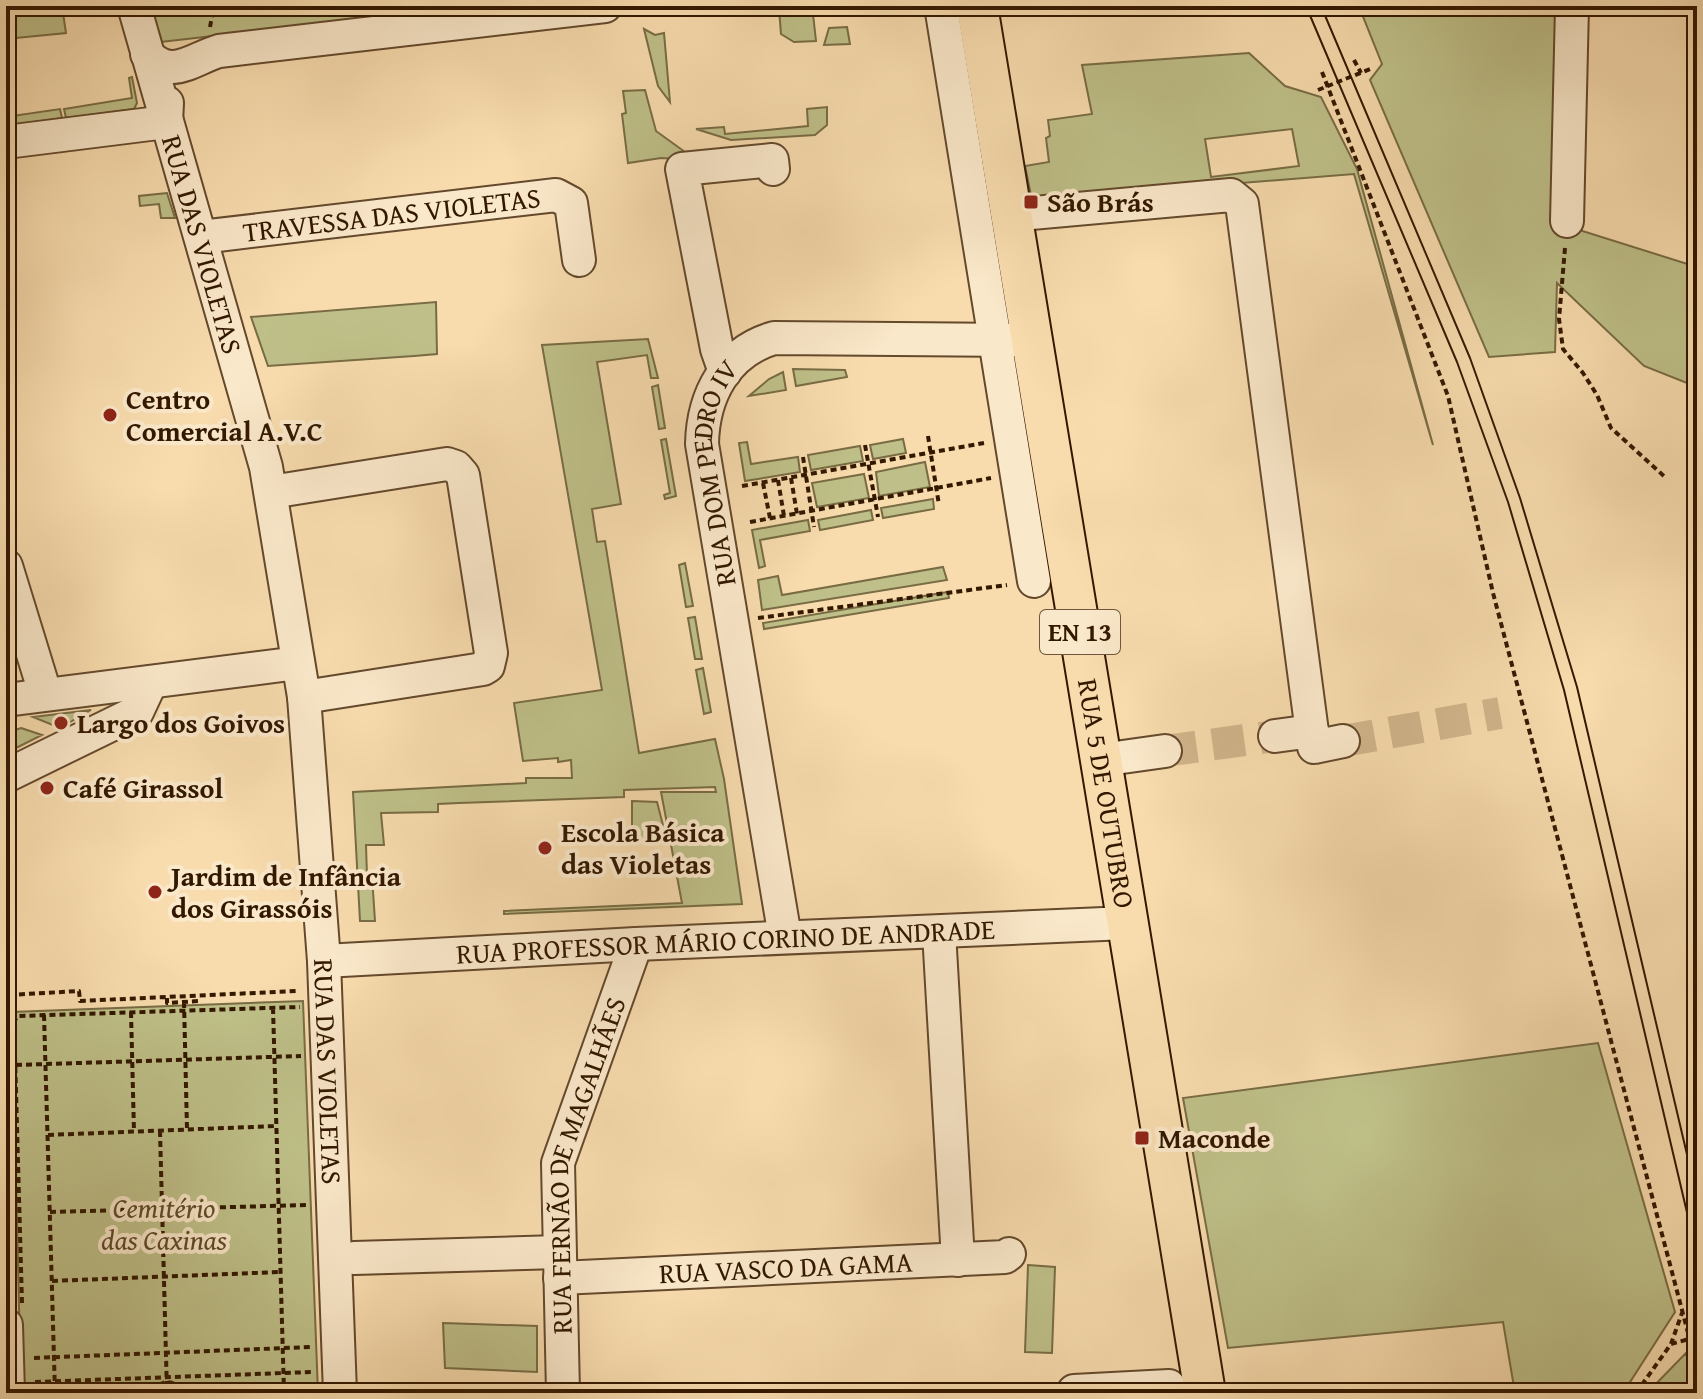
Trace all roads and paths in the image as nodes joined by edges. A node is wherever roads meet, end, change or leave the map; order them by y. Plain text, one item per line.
1 (134, 6) edge
2 (605, 6) edge
3 (941, 6) edge
4 (977, 6) edge
5 (1572, 6) edge
6 (147, 54) junction
7 (1354, 60) dead end
8 (190, 65) junction
9 (1370, 69) dead end
10 (1322, 72) dead end
11 (1361, 73) junction
12 (1328, 86) junction
13 (1318, 90) dead end
14 (166, 122) junction
15 (6, 142) edge
16 (773, 169) dead end
17 (1011, 215) junction
18 (1567, 221) joint
19 (201, 237) junction
20 (579, 260) dead end
21 (1013, 340) junction
22 (725, 372) junction
23 (928, 436) dead end
24 (984, 443) dead end
25 (865, 445) dead end
26 (931, 454) junction
27 (803, 457) dead end
28 (868, 465) junction
29 (806, 475) junction
30 (1665, 477) dead end
31 (791, 478) junction
32 (991, 478) dead end
33 (778, 480) junction
34 (763, 483) junction
35 (742, 486) dead end
36 (937, 490) junction
37 (271, 492) junction
38 (875, 500) junction
39 (939, 505) dead end
40 (812, 511) junction
41 (797, 514) junction
42 (784, 516) junction
43 (878, 517) dead end
44 (770, 518) junction
45 (750, 522) dead end
46 (814, 527) dead end
47 (6, 566) edge
48 (1021, 583) joint
49 (752, 619) dead end
50 (298, 663) junction
51 (151, 682) junction
52 (45, 693) junction
53 (304, 697) junction
54 (6, 700) edge
55 (1312, 731) junction
56 (1275, 736) tunnel mouth
57 (1343, 741) tunnel mouth
58 (1165, 751) tunnel mouth
59 (1101, 760) junction
60 (6, 776) edge
61 (1127, 923) junction
62 (939, 932) junction
63 (785, 937) junction
64 (636, 944) junction
65 (324, 961) junction
66 (307, 991) dead end
67 (9, 995) dead end
68 (198, 997) junction
69 (167, 998) junction
70 (184, 1002) junction
71 (273, 1007) junction
72 (184, 1010) junction
73 (131, 1012) junction
74 (44, 1015) junction
75 (300, 1019) dead end
76 (302, 1043) dead end
77 (275, 1056) junction
78 (185, 1059) junction
79 (132, 1061) junction
80 (45, 1064) junction
81 (16, 1065) junction
82 (277, 1126) junction
83 (187, 1129) junction
84 (160, 1131) junction
85 (134, 1132) junction
86 (48, 1135) junction
87 (278, 1205) junction
88 (307, 1205) dead end
89 (163, 1208) junction
90 (50, 1212) junction
91 (1009, 1254) dead end
92 (354, 1258) dead end
93 (958, 1260) junction
94 (559, 1265) junction
95 (280, 1272) junction
96 (164, 1276) junction
97 (52, 1281) junction
98 (1682, 1311) junction
99 (14, 1318) edge
100 (1689, 1339) junction
101 (1671, 1344) junction
102 (282, 1349) junction
103 (166, 1353) junction
104 (54, 1358) junction
105 (24, 1359) dead end
106 (1697, 1367) edge
107 (312, 1372) junction
108 (283, 1374) junction
109 (167, 1379) junction
110 (55, 1381) junction
111 (16, 1388) edge
112 (326, 1388) edge
113 (1187, 1390) edge
114 (55, 1393) edge
115 (153, 1393) edge
116 (167, 1393) edge
117 (184, 1393) edge
118 (284, 1393) edge
119 (563, 1393) edge
120 (1074, 1393) edge
121 (1636, 1393) edge

1 - 6 street, RUA DAS VIOLETAS
2 - 8 street
3 - 21 street, RUA 5 DE OUTUBRO
4 - 17 main road, RUA 5 DE OUTUBRO / EN 13
5 - 18 street
6 - 8 street
6 - 14 street, RUA DAS VIOLETAS
7 - 11 path
8 - 14 street
9 - 11 path
10 - 12 path
11 - 12 path
12 - 13 path
12 - 98 path
14 - 15 street
14 - 19 street, RUA DAS VIOLETAS
16 - 22 street
17 - 21 main road, RUA 5 DE OUTUBRO / EN 13
17 - 55 street
18 - 30 path
19 - 20 street, TRAVESSA DAS VIOLETAS
19 - 37 street, RUA DAS VIOLETAS
21 - 22 street, RUA DOM PEDRO IV
21 - 48 street, RUA 5 DE OUTUBRO
21 - 59 main road, RUA 5 DE OUTUBRO / EN 13
22 - 63 street, RUA DOM PEDRO IV
23 - 26 path
24 - 26 path
25 - 28 path
26 - 28 path
26 - 36 path
27 - 29 path
28 - 29 path
28 - 38 path
29 - 31 path
29 - 40 path
31 - 33 path
31 - 41 path
32 - 36 path
33 - 34 path
33 - 42 path
34 - 35 path
34 - 44 path
36 - 38 path
36 - 39 path
37 - 50 street, RUA DAS VIOLETAS
37 - 53 street
38 - 40 path
38 - 43 path
40 - 41 path
40 - 46 path
41 - 42 path
42 - 44 path
44 - 45 path
47 - 52 street
48 - 49 path
50 - 51 street
50 - 53 street, RUA DAS VIOLETAS
51 - 52 street
51 - 60 street
52 - 54 street
53 - 65 street, RUA DAS VIOLETAS
55 - 56 street
55 - 57 street
58 - 59 street
59 - 61 main road, RUA 5 DE OUTUBRO / EN 13
61 - 62 street, RUA PROFESSOR MÁRIO CORINO DE ANDRADE
61 - 113 main road, RUA 5 DE OUTUBRO / EN 13
62 - 63 street, RUA PROFESSOR MÁRIO CORINO DE ANDRADE
62 - 93 street
63 - 64 street, RUA PROFESSOR MÁRIO CORINO DE ANDRADE
64 - 65 street, RUA PROFESSOR MÁRIO CORINO DE ANDRADE
64 - 94 street, RUA FERNÃO DE MAGALHÃES
65 - 112 street, RUA DAS VIOLETAS
66 - 68 path
67 - 69 path
68 - 69 path
68 - 70 path
69 - 70 path
70 - 72 path
71 - 72 path
71 - 75 path
71 - 77 path
72 - 73 path
72 - 78 path
73 - 74 path
73 - 79 path
74 - 80 path
74 - 81 path
76 - 77 path
77 - 78 path
77 - 82 path
78 - 79 path
78 - 83 path
79 - 80 path
79 - 85 path
80 - 81 path
80 - 86 path
81 - 99 path
82 - 83 path
82 - 87 path
83 - 84 path
84 - 85 path
84 - 89 path
85 - 86 path
86 - 90 path
87 - 88 path
87 - 89 path
87 - 95 path
89 - 90 path
89 - 96 path
90 - 97 path
91 - 93 street, RUA VASCO DA GAMA
92 - 94 street, RUA VASCO DA GAMA
93 - 94 street, RUA VASCO DA GAMA
94 - 119 street, RUA FERNÃO DE MAGALHÃES
95 - 96 path
95 - 102 path
96 - 97 path
96 - 103 path
97 - 104 path
98 - 100 path
98 - 101 path
99 - 111 street
100 - 101 path
100 - 106 path
101 - 121 path
102 - 103 path
102 - 107 path
102 - 108 path
103 - 104 path
103 - 109 path
104 - 105 path
104 - 110 path
107 - 108 path
107 - 112 path
108 - 109 path
108 - 118 path
109 - 110 path
109 - 115 path
109 - 116 path
109 - 117 path
110 - 111 path
110 - 114 path
113 - 120 street

